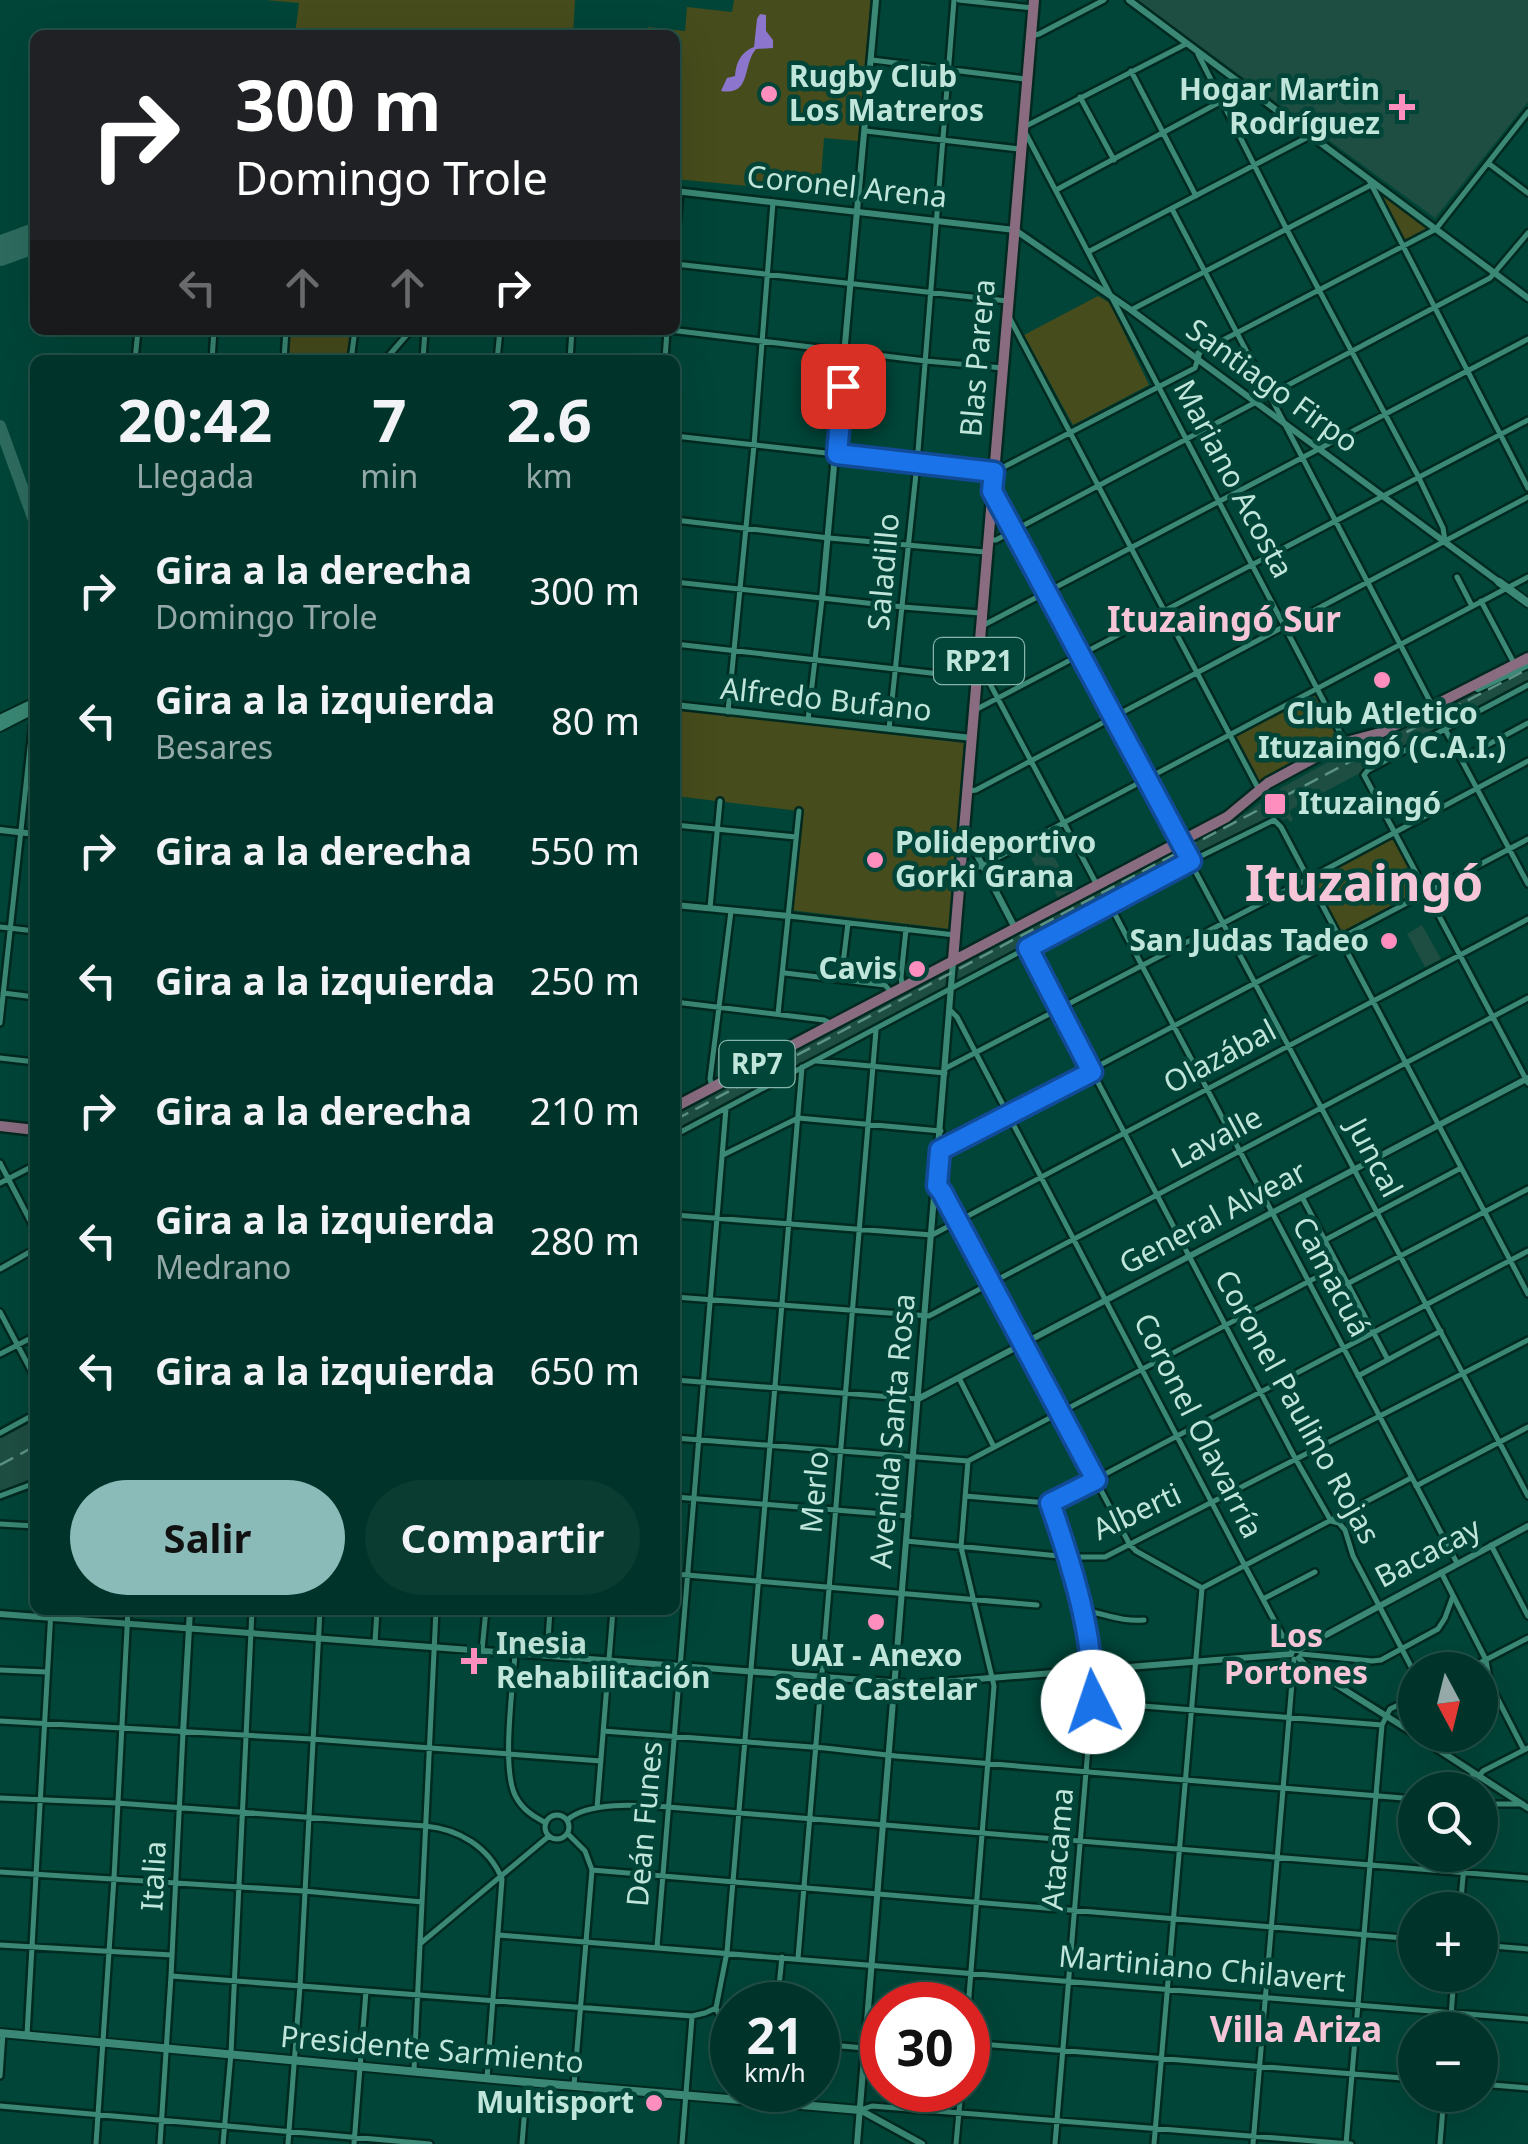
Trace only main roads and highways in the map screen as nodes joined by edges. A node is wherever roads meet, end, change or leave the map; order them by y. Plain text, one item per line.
1 (1033, 4) edge
2 (1507, 588) road end
3 (1528, 603) edge
4 (1528, 661) edge
5 (1460, 693) junction
6 (30, 708) edge
7 (0, 723) edge
8 (954, 960) junction
9 (680, 1103) edge
10 (0, 1126) edge
11 (30, 1129) edge
12 (2, 2033) edge
13 (860, 2110) road end

1 - 8 main road, Blas Parera / RP21
2 - 3 main road
4 - 5 main road, RP7
4 - 5 main road
5 - 8 main road, RP7
6 - 7 main road
8 - 9 main road, RP7
10 - 11 main road
12 - 13 main road, Presidente Sarmiento

